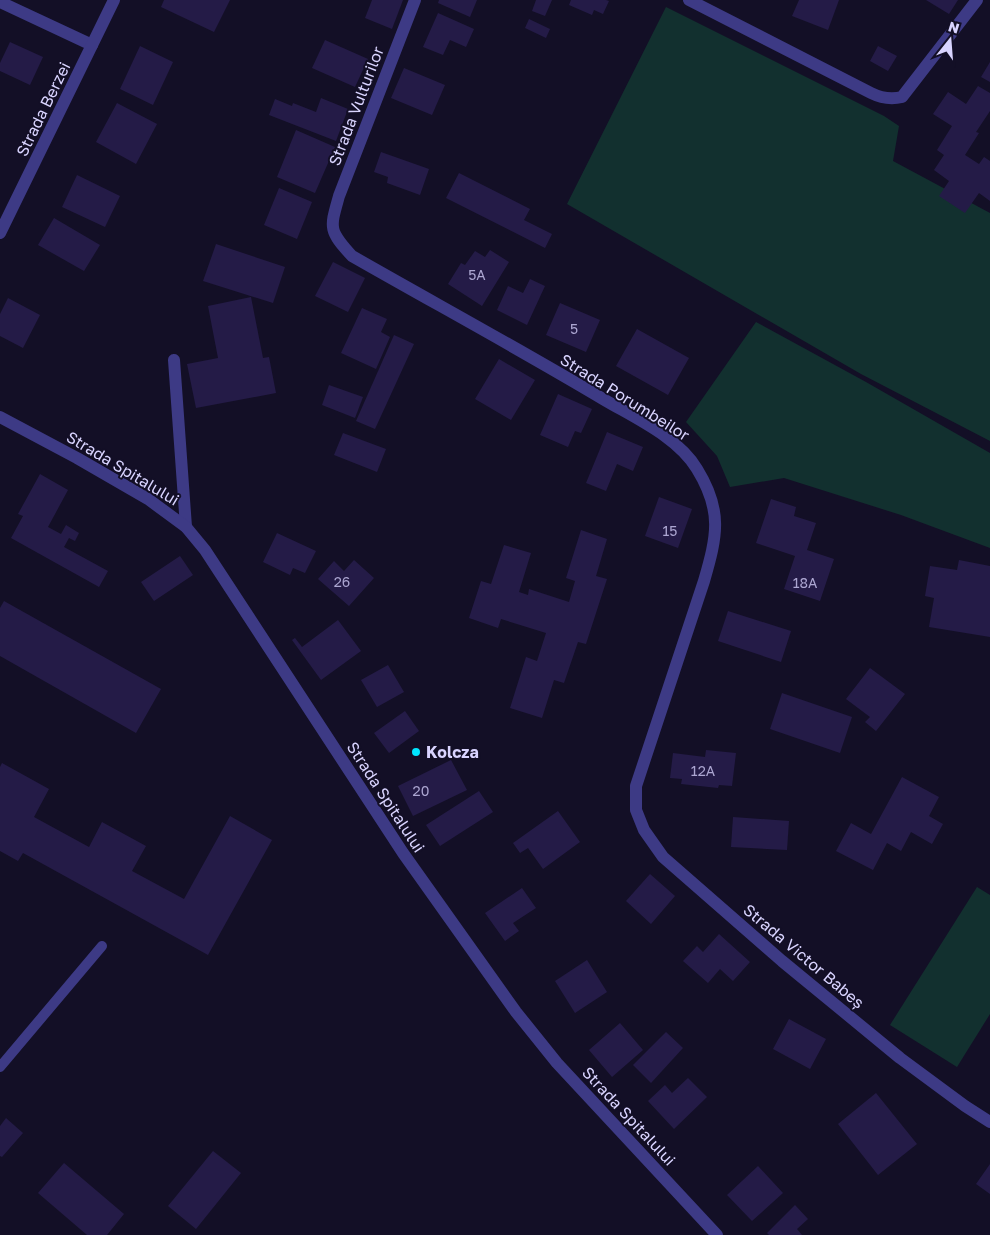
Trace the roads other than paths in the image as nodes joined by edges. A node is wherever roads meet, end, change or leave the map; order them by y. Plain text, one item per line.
1 (114, 0) edge
2 (415, 0) edge
3 (689, 0) edge
4 (977, 0) edge
5 (0, 2) edge
6 (92, 45) junction
7 (331, 225) joint
8 (0, 233) edge
9 (174, 360) dead end
10 (0, 416) edge
11 (186, 527) junction
12 (636, 786) joint
13 (102, 946) dead end
14 (0, 1067) edge
15 (990, 1122) edge
16 (717, 1235) edge

1 - 6 street, Strada Berzei
2 - 7 street, Strada Vulturilor
3 - 4 street
5 - 6 street
6 - 8 street, Strada Berzei
7 - 12 street, Strada Porumbeilor
9 - 11 street
10 - 11 street, Strada Spitalului
11 - 16 street, Strada Spitalului
12 - 15 street, Strada Victor Babeș
13 - 14 lane

